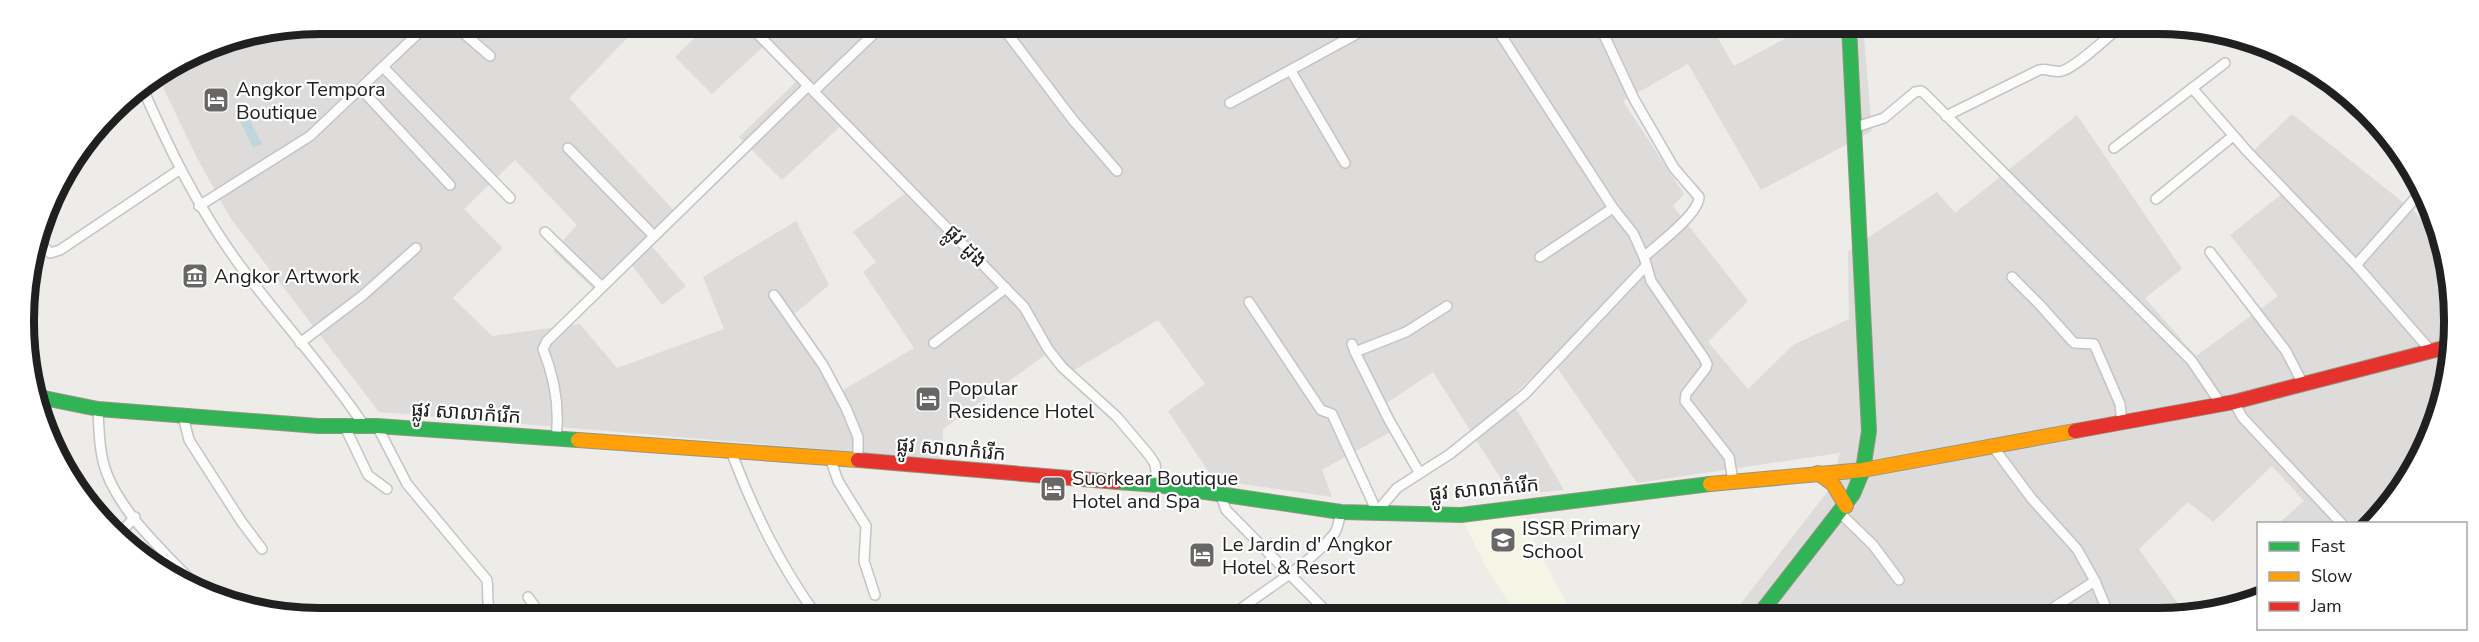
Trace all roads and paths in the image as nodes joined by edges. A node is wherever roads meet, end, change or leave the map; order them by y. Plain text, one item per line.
1 (418, 34) edge
2 (465, 34) edge
3 (758, 34) edge
4 (874, 34) edge
5 (1008, 34) edge
6 (1358, 34) edge
7 (1501, 34) edge
8 (1850, 34) edge
9 (2112, 34) edge
10 (1604, 35) dead end
11 (490, 56) dead end
12 (2225, 63) dead end
13 (383, 67) junction
14 (1291, 71) junction
15 (362, 88) junction
16 (811, 88) junction
17 (2192, 88) junction
18 (146, 95) edge
19 (1230, 103) dead end
20 (1946, 116) junction
21 (1856, 127) junction
22 (2233, 136) junction
23 (568, 148) dead end
24 (2114, 148) dead end
25 (1345, 163) dead end
26 (179, 170) junction
27 (1117, 171) dead end
28 (450, 185) dead end
29 (2416, 197) edge
30 (510, 198) dead end
31 (2156, 199) dead end
32 (200, 206) junction
33 (1613, 208) junction
34 (545, 232) dead end
35 (654, 236) junction
36 (44, 247) edge
37 (416, 248) dead end
38 (2210, 252) dead end
39 (1540, 257) dead end
40 (1644, 262) junction
41 (2356, 265) junction
42 (2012, 278) dead end
43 (602, 287) junction
44 (1006, 288) junction
45 (774, 295) dead end
46 (1249, 302) dead end
47 (1447, 306) dead end
48 (300, 343) junction
49 (934, 343) dead end
50 (2443, 348) edge
51 (2431, 351) junction
52 (2299, 375) junction
53 (45, 398) edge
54 (2227, 403) junction
55 (98, 410) junction
56 (183, 416) junction
57 (2122, 423) junction
58 (345, 427) junction
59 (371, 427) junction
60 (556, 438) junction
61 (1994, 448) junction
62 (731, 452) junction
63 (830, 458) junction
64 (858, 461) junction
65 (1863, 470) junction
66 (1419, 472) junction
67 (1818, 473) junction
68 (1157, 481) junction
69 (1733, 481) junction
70 (387, 489) dead end
71 (1220, 493) junction
72 (1843, 509) junction
73 (1341, 512) junction
74 (1375, 513) junction
75 (135, 518) junction
76 (2340, 522) edge
77 (124, 529) edge
78 (262, 549) dead end
79 (184, 572) edge
80 (1290, 574) junction
81 (1899, 580) dead end
82 (2095, 581) junction
83 (875, 595) dead end
84 (528, 597) dead end
85 (489, 608) edge
86 (536, 608) edge
87 (811, 608) edge
88 (1242, 608) edge
89 (1323, 608) edge
90 (1765, 608) edge
91 (2053, 608) edge
92 (2106, 608) edge

1 - 13 street
2 - 11 street
3 - 16 street, ផ្លូវ ដូង
4 - 16 street
5 - 27 street
6 - 14 street
7 - 33 street
8 - 21 main road
9 - 20 street
10 - 40 street
12 - 17 street
13 - 15 street
13 - 30 street
14 - 19 street
14 - 25 street
15 - 28 street
15 - 32 street
16 - 35 street
16 - 44 street, ផ្លូវ ដូង
17 - 22 street
17 - 24 street
18 - 26 street
20 - 21 street
20 - 54 street
21 - 65 main road
22 - 31 street
22 - 41 street
23 - 35 street
26 - 32 street
26 - 36 street
29 - 41 street
32 - 48 street
33 - 39 street
33 - 40 street
34 - 43 street
35 - 43 street
37 - 48 street
38 - 52 street
40 - 66 street
40 - 69 street
41 - 51 street
42 - 57 street
43 - 60 street
44 - 49 street
44 - 68 street, ផ្លូវ ដូង
45 - 64 street
46 - 74 street
47 - 66 street
48 - 59 street
50 - 51 main road, ផ្លូវ សាលាកំរើក
51 - 52 main road, ផ្លូវ សាលាកំរើក
52 - 54 main road, ផ្លូវ សាលាកំរើក
53 - 55 main road, ផ្លូវ សាលាកំរើក
54 - 57 main road, ផ្លូវ សាលាកំរើក
54 - 76 street
55 - 56 main road, ផ្លូវ សាលាកំរើក
55 - 75 street
56 - 58 main road, ផ្លូវ សាលាកំរើក
56 - 78 street
57 - 61 main road, ផ្លូវ សាលាកំរើក
58 - 59 main road, ផ្លូវ សាលាកំរើក
58 - 70 street
59 - 60 main road, ផ្លូវ សាលាកំរើក
59 - 85 street
60 - 62 main road, ផ្លូវ សាលាកំរើក
61 - 65 main road, ផ្លូវ សាលាកំរើក
61 - 82 street
62 - 63 main road, ផ្លូវ សាលាកំរើក
62 - 87 street
63 - 64 main road, ផ្លូវ សាលាកំរើក
63 - 83 street
64 - 68 main road, ផ្លូវ សាលាកំរើក
65 - 67 main road, ផ្លូវ សាលាកំរើក
65 - 72 main road
66 - 74 street
67 - 69 main road, ផ្លូវ សាលាកំរើក
67 - 72 main road
68 - 71 main road, ផ្លូវ សាលាកំរើក
69 - 74 main road, ផ្លូវ សាលាកំរើក
71 - 73 main road, ផ្លូវ សាលាកំរើក
71 - 80 street
72 - 81 street
72 - 90 main road
73 - 74 main road, ផ្លូវ សាលាកំរើក
73 - 80 street
75 - 77 street
75 - 79 street
80 - 88 street
80 - 89 street
82 - 91 street
82 - 92 street
84 - 86 street

